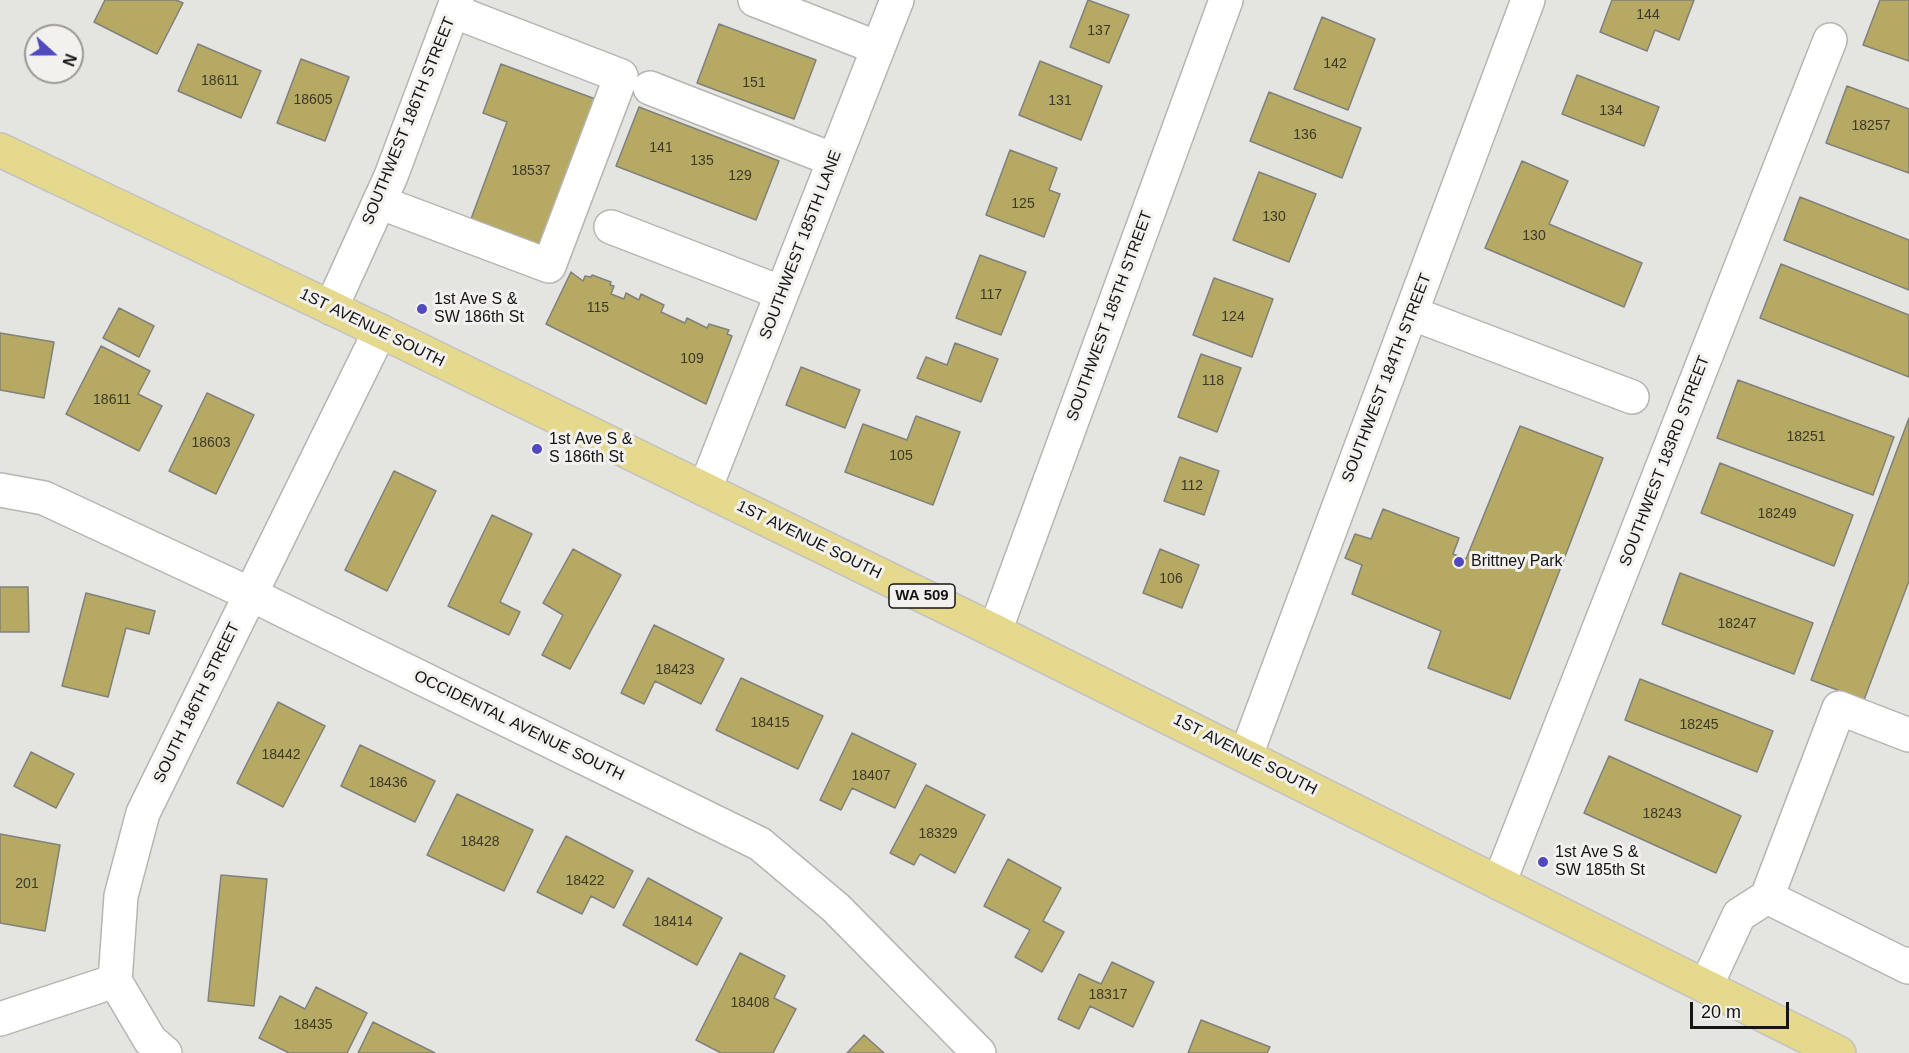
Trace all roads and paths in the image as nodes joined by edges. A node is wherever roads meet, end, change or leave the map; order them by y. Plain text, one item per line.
1 (754, 0) edge
2 (897, 0) edge
3 (1226, 0) edge
4 (1528, 0) edge
5 (455, 5) edge
6 (1830, 40) dead end
7 (878, 48) junction
8 (650, 88) dead end
9 (0, 150) edge
10 (834, 160) junction
11 (379, 202) junction
12 (611, 227) dead end
13 (782, 293) junction
14 (331, 308) junction
15 (1412, 313) junction
16 (380, 331) junction
17 (1632, 397) dead end
18 (705, 489) junction
19 (0, 490) edge
20 (250, 594) junction
21 (995, 631) junction
22 (1909, 735) edge
23 (1246, 755) junction
24 (1499, 883) junction
25 (1767, 897) junction
26 (1909, 964) edge
27 (115, 981) junction
28 (1706, 986) junction
29 (0, 1019) edge
30 (165, 1053) edge
31 (979, 1053) edge
32 (1839, 1053) edge

1 - 7 street
2 - 7 street, SOUTHWEST 185TH LANE
3 - 21 street, SOUTHWEST 185TH STREET
4 - 15 street, SOUTHWEST 184TH STREET
5 - 11 street, SOUTHWEST 186TH STREET
5 - 11 street
6 - 24 street, SOUTHWEST 183RD STREET
7 - 10 street, SOUTHWEST 185TH LANE
8 - 10 street
9 - 14 main road, 1ST AVENUE SOUTH / WA 509
10 - 13 street, SOUTHWEST 185TH LANE
11 - 14 street, SOUTHWEST 186TH STREET
12 - 13 street
13 - 18 street, SOUTHWEST 185TH LANE
14 - 16 main road, 1ST AVENUE SOUTH / WA 509
15 - 17 street
15 - 23 street, SOUTHWEST 184TH STREET
16 - 18 main road, 1ST AVENUE SOUTH / WA 509
16 - 20 street, SOUTH 186TH STREET
18 - 21 main road, 1ST AVENUE SOUTH / WA 509
19 - 20 street, OCCIDENTAL AVENUE SOUTH
20 - 27 street, SOUTH 186TH STREET
20 - 31 street, OCCIDENTAL AVENUE SOUTH
21 - 23 main road, 1ST AVENUE SOUTH / WA 509
22 - 25 street
23 - 24 main road, 1ST AVENUE SOUTH / WA 509
24 - 28 main road, 1ST AVENUE SOUTH / WA 509
25 - 26 street
25 - 28 street
27 - 29 street
27 - 30 street
28 - 32 main road, 1ST AVENUE SOUTH / WA 509

